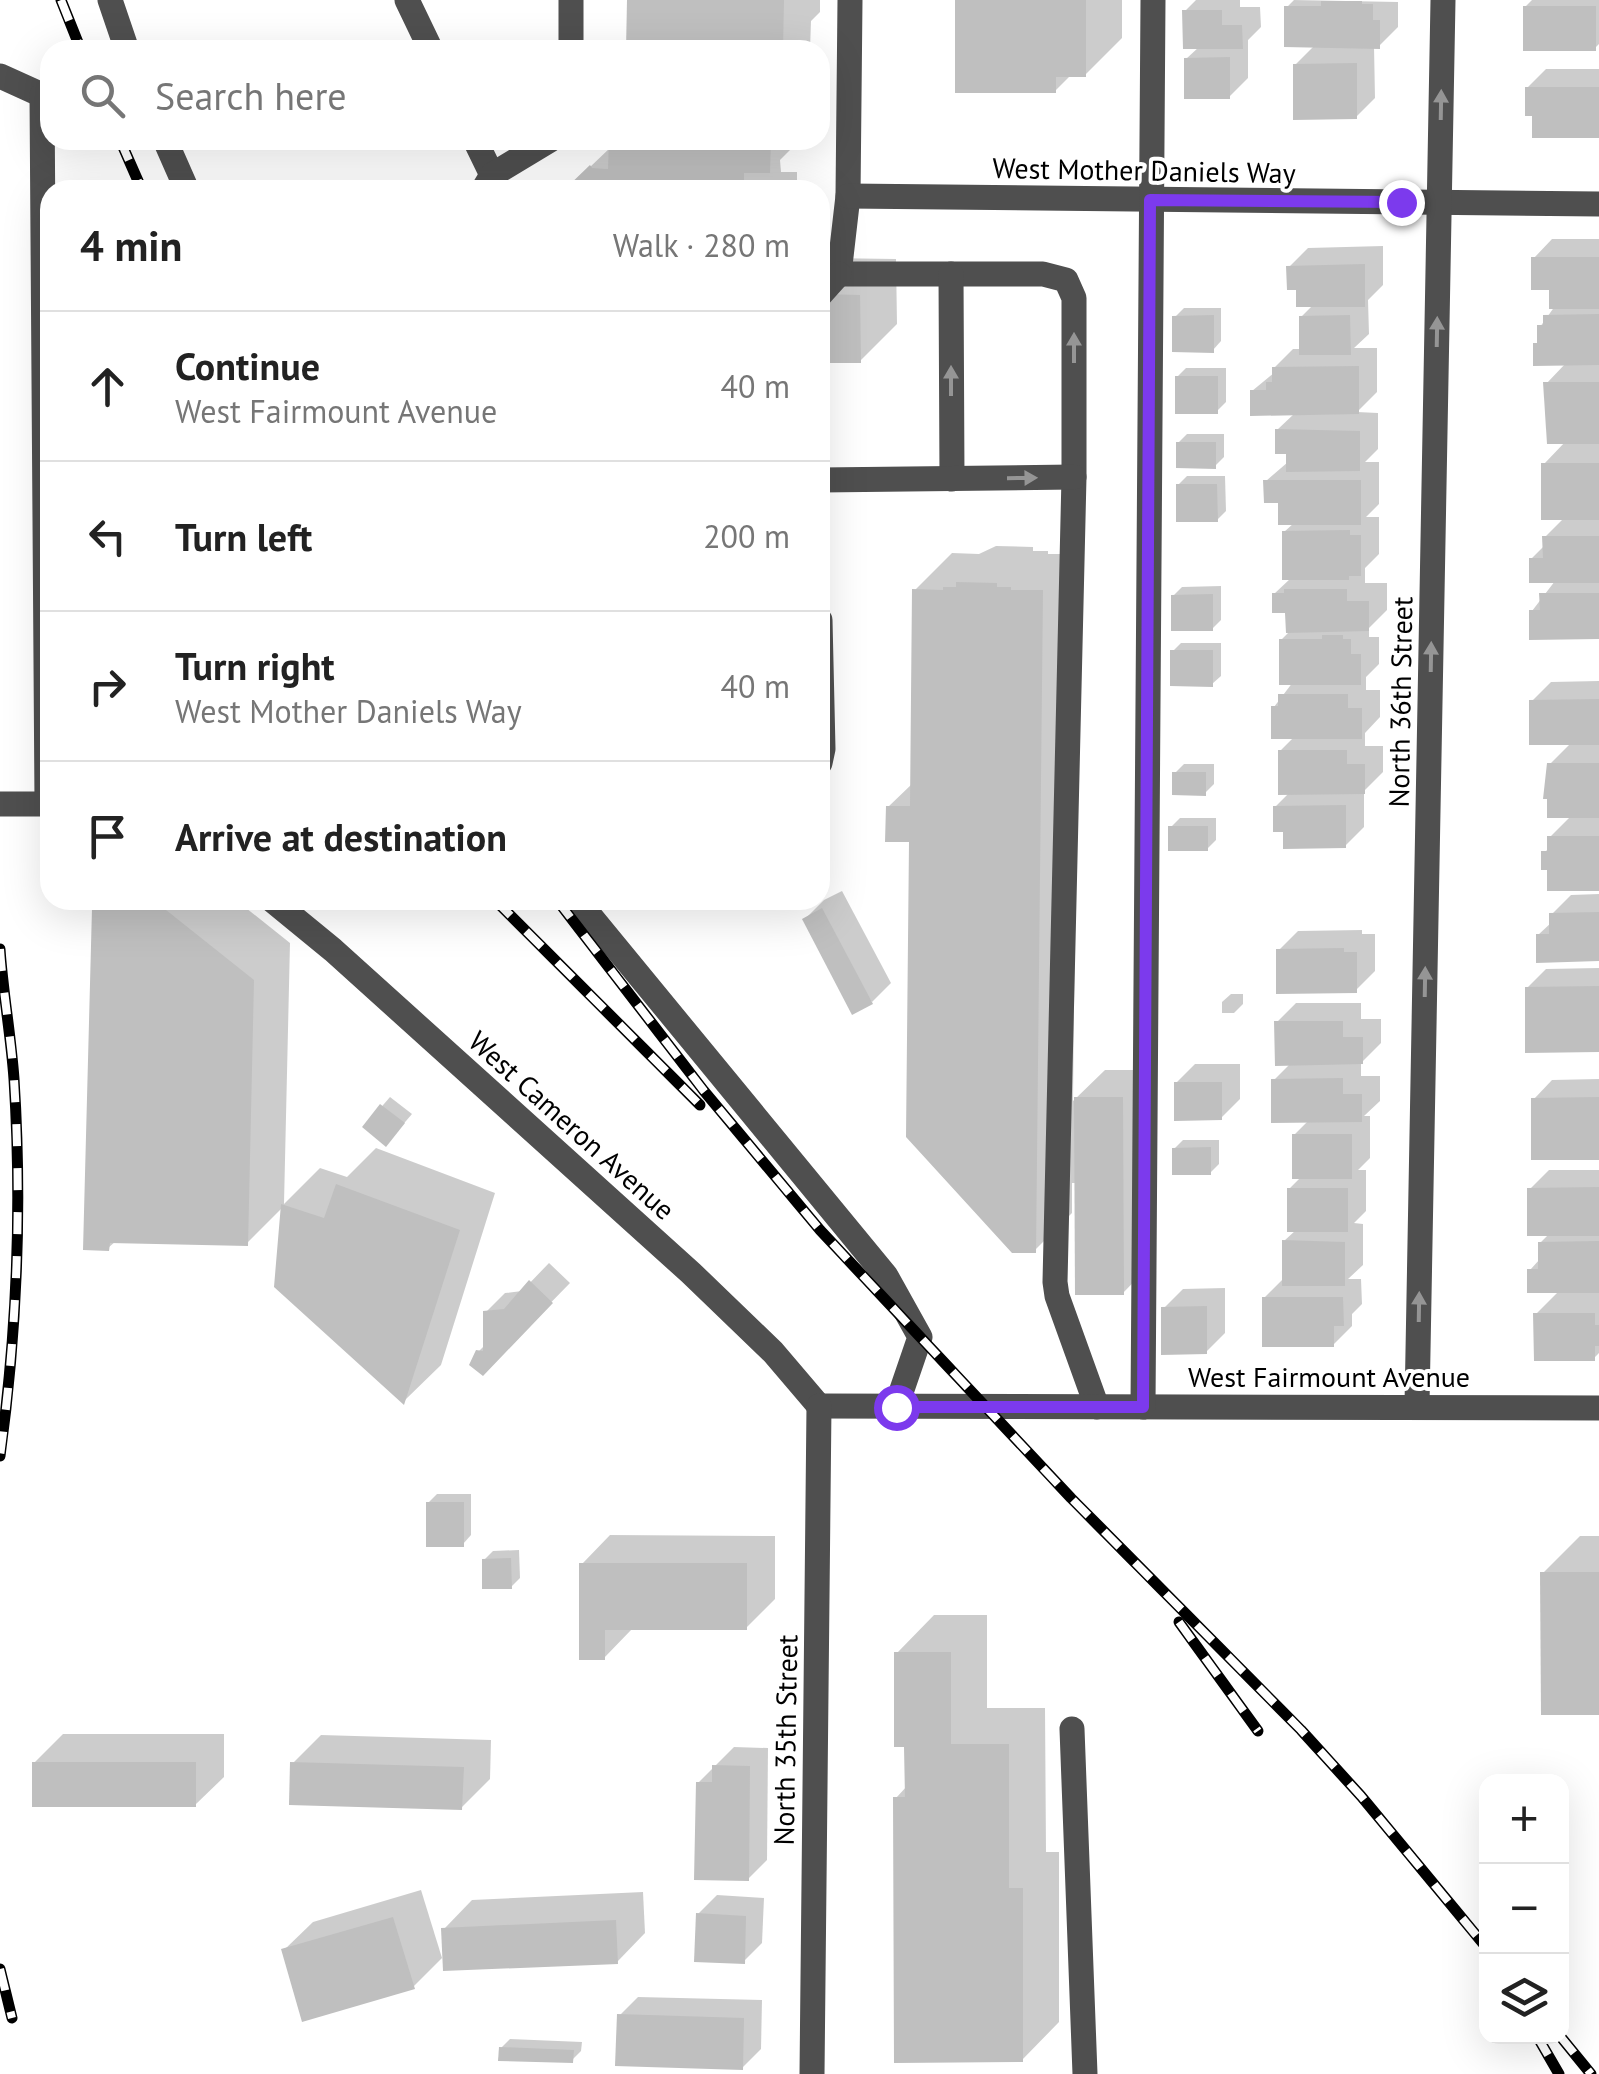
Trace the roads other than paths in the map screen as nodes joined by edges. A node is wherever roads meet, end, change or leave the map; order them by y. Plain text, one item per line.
1 (110, 0) edge
2 (407, 0) edge
3 (571, 0) edge
4 (850, 0) edge
5 (1153, 0) edge
6 (1443, 0) edge
7 (124, 40) edge
8 (426, 40) edge
9 (570, 40) edge
10 (0, 76) edge
11 (40, 91) edge
12 (46, 150) edge
13 (169, 150) edge
14 (477, 150) edge
15 (535, 150) edge
16 (46, 180) edge
17 (183, 180) edge
18 (486, 180) edge
19 (491, 180) edge
20 (848, 196) junction
21 (1150, 200) junction
22 (1440, 203) junction
23 (1599, 204) edge
24 (839, 274) junction
25 (951, 274) junction
26 (830, 284) edge
27 (1074, 477) junction
28 (952, 479) junction
29 (830, 480) edge
30 (0, 804) edge
31 (40, 804) edge
32 (284, 910) edge
33 (585, 910) edge
34 (1417, 1405) junction
35 (820, 1406) junction
36 (896, 1407) junction
37 (1097, 1407) junction
38 (1143, 1407) junction
39 (1599, 1408) edge
40 (1072, 1729) dead end
41 (812, 2074) edge
42 (1085, 2074) edge

1 - 7 street
2 - 8 street
3 - 9 street
4 - 20 street
5 - 21 street
22 -> 6 street, North 36th Street
10 - 11 street
12 - 16 street
13 - 17 street
14 - 18 street
15 - 19 street
20 - 21 street, West Mother Daniels Way
20 - 24 street
21 - 22 street, West Mother Daniels Way
21 - 38 street
22 - 23 street, West Mother Daniels Way
34 -> 22 street, North 36th Street
24 - 25 street
24 - 26 street
27 -> 25 street
28 -> 25 street
28 -> 27 street
27 - 37 street
28 - 29 street
30 - 31 street
32 - 35 street, West Cameron Avenue
33 - 36 street
34 - 38 street, West Fairmount Avenue
34 - 39 street, West Fairmount Avenue
35 - 36 street, West Fairmount Avenue
35 - 41 street, North 35th Street
36 - 37 street, West Fairmount Avenue
37 - 38 street, West Fairmount Avenue
40 - 42 street

